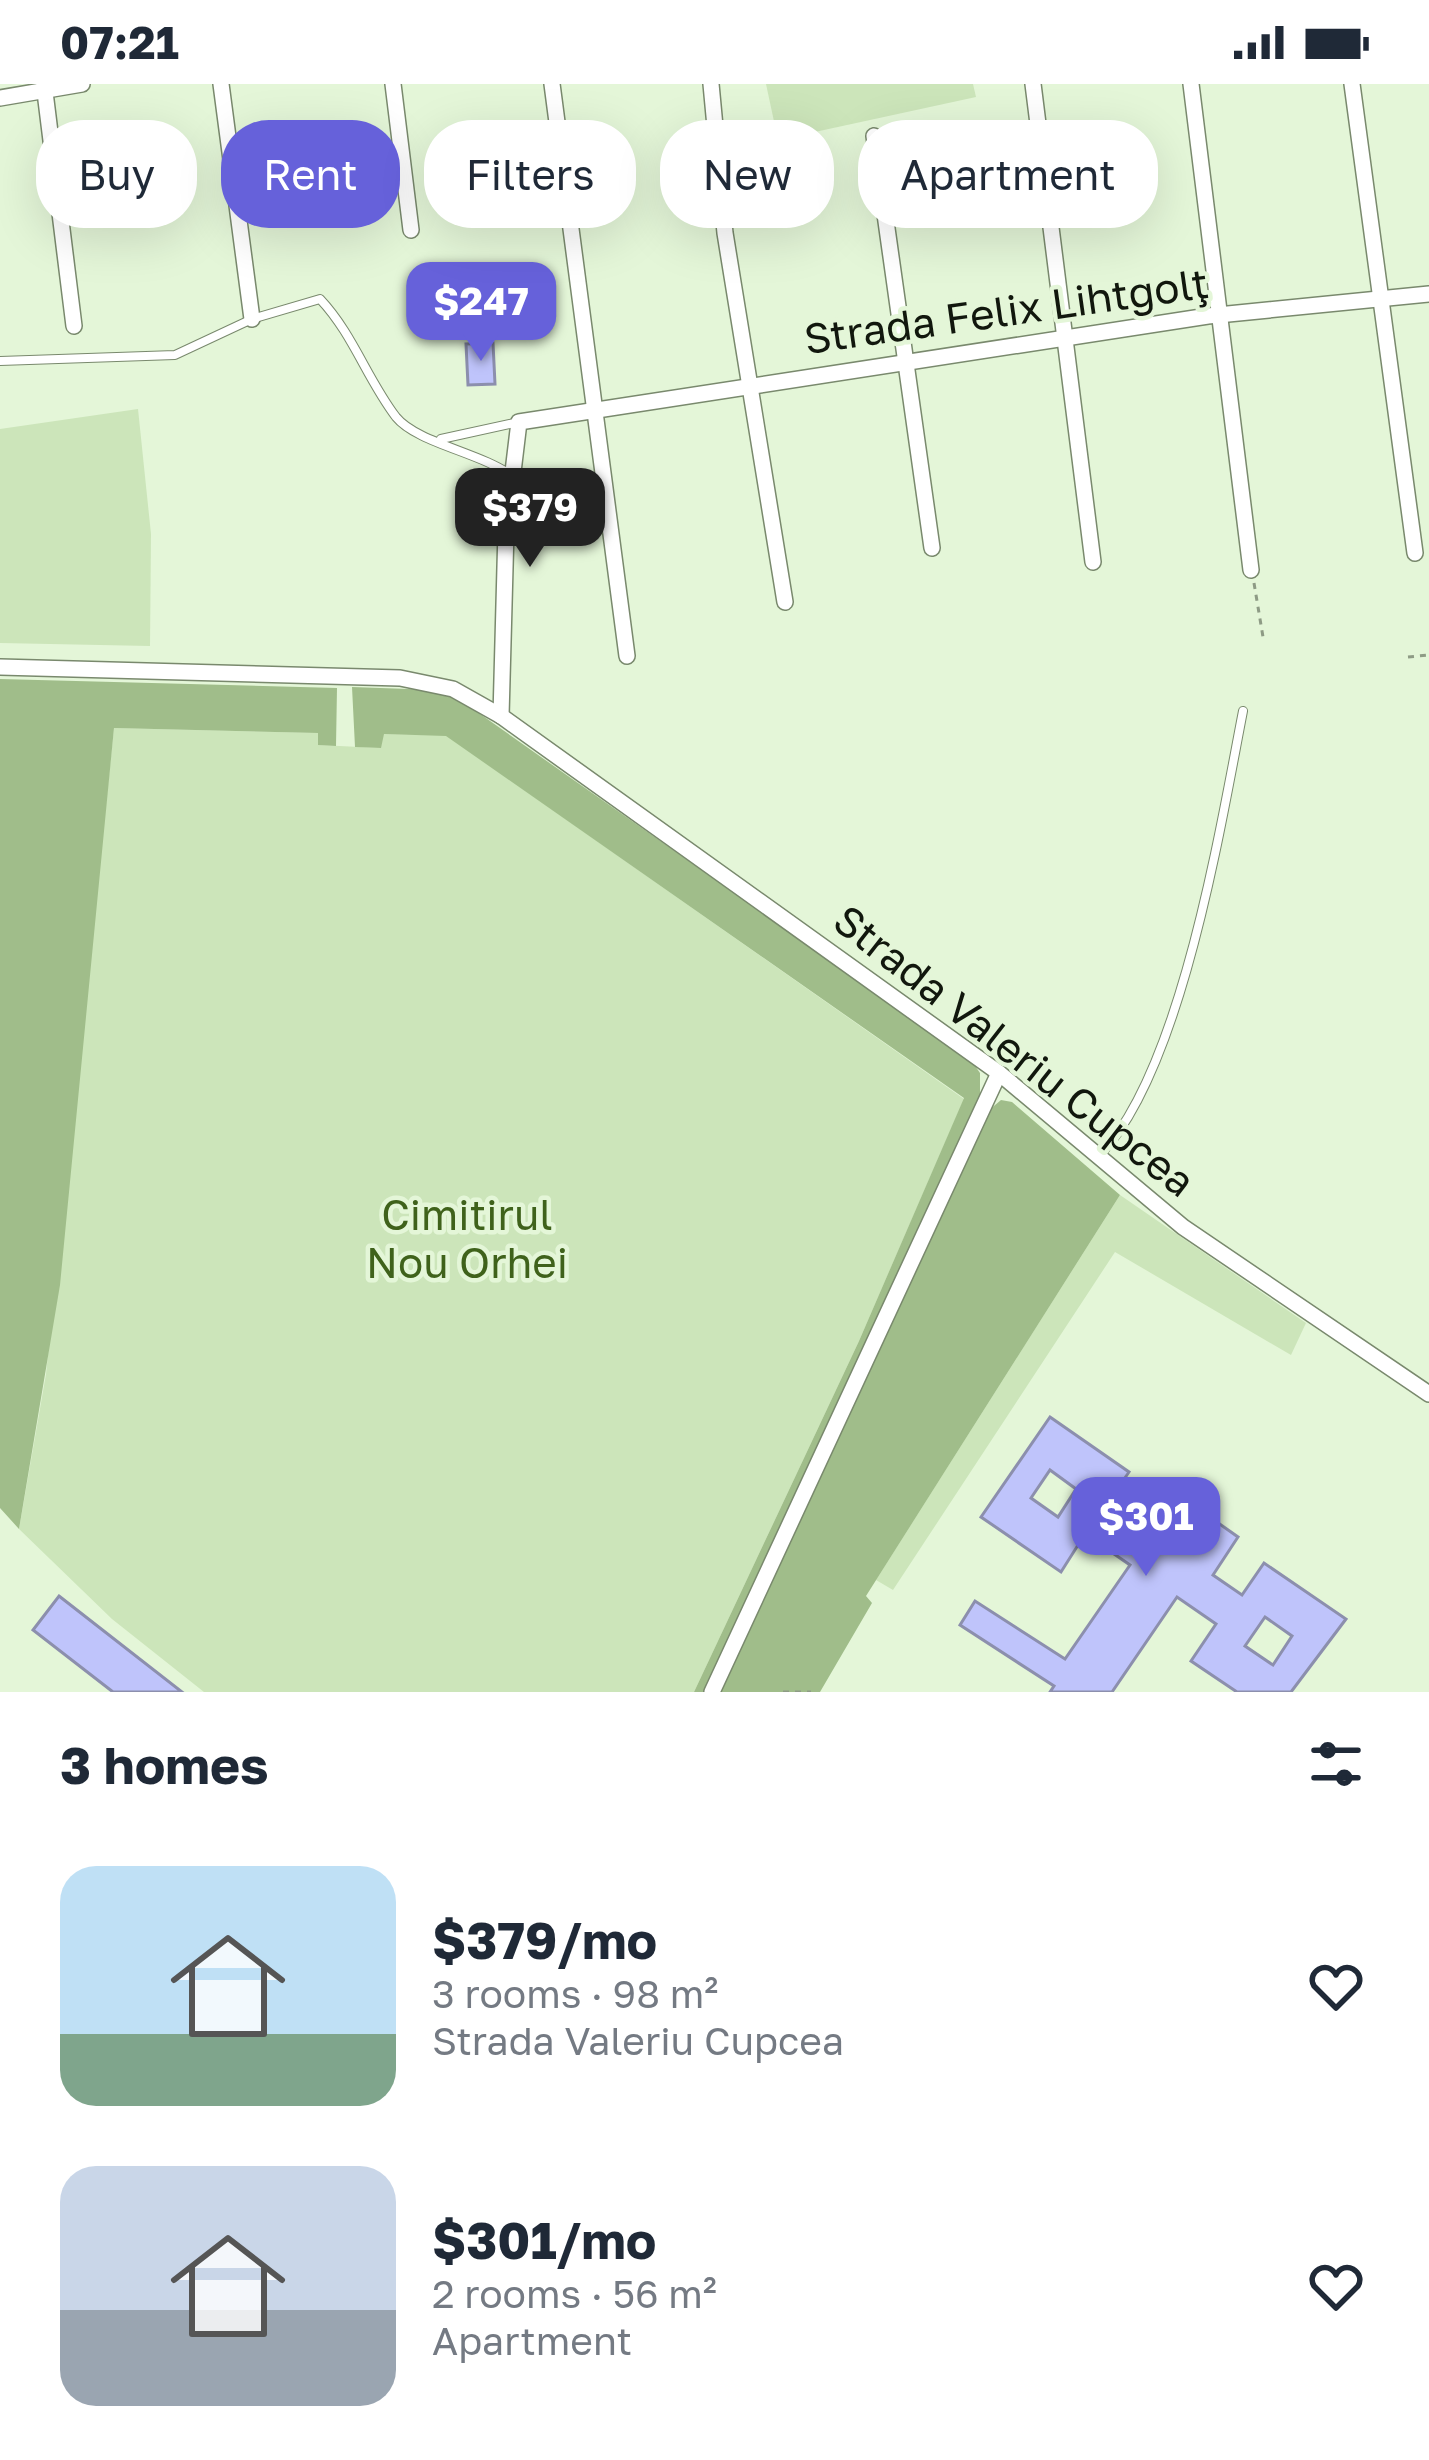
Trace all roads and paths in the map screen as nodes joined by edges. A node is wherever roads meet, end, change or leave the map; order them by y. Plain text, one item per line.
1 (82, 84) edge
2 (221, 84) edge
3 (393, 84) edge
4 (552, 84) edge
5 (711, 84) edge
6 (1034, 84) edge
7 (1191, 84) edge
8 (1352, 84) edge
9 (45, 87) edge
10 (0, 98) edge
11 (887, 228) edge
12 (411, 230) dead end
13 (1429, 294) edge
14 (1381, 298) junction
15 (1219, 315) junction
16 (252, 319) junction
17 (74, 326) dead end
18 (1065, 337) junction
19 (0, 361) edge
20 (906, 361) junction
21 (749, 383) junction
22 (594, 406) junction
23 (519, 422) junction
24 (440, 440) junction
25 (514, 477) junction
26 (932, 548) dead end
27 (1415, 554) dead end
28 (1093, 562) dead end
29 (1251, 569) joint
30 (784, 602) dead end
31 (1263, 637) dead end
32 (1429, 655) edge
33 (627, 656) dead end
34 (1408, 658) dead end
35 (0, 667) edge
36 (1244, 711) dead end
37 (501, 716) junction
38 (999, 1072) junction
39 (1098, 1157) junction
40 (1429, 1394) edge
41 (712, 1692) edge
42 (784, 1692) edge
43 (811, 1692) edge

1 - 9 street
2 - 16 street
3 - 12 street
4 - 22 street
5 - 21 street
6 - 18 street
7 - 15 street
8 - 14 street
9 - 10 street
9 - 17 street
11 - 20 street
13 - 14 street, Strada Felix Lihtgolţ
14 - 15 street, Strada Felix Lihtgolţ
14 - 27 street
15 - 18 street, Strada Felix Lihtgolţ
15 - 29 street
16 - 19 lane
16 - 24 lane
18 - 20 street, Strada Felix Lihtgolţ
18 - 28 street
20 - 21 street, Strada Felix Lihtgolţ
20 - 26 street
21 - 22 street, Strada Felix Lihtgolţ
21 - 30 street
22 - 23 street, Strada Felix Lihtgolţ
22 - 33 street
23 - 24 lane
23 - 25 street
24 - 25 lane
25 - 37 street
29 - 31 path
32 - 34 path
35 - 37 street, Strada Valeriu Cupcea
36 - 39 lane
37 - 38 street, Strada Valeriu Cupcea
38 - 39 street, Strada Valeriu Cupcea
38 - 41 street
39 - 40 street, Strada Valeriu Cupcea
42 - 43 path

